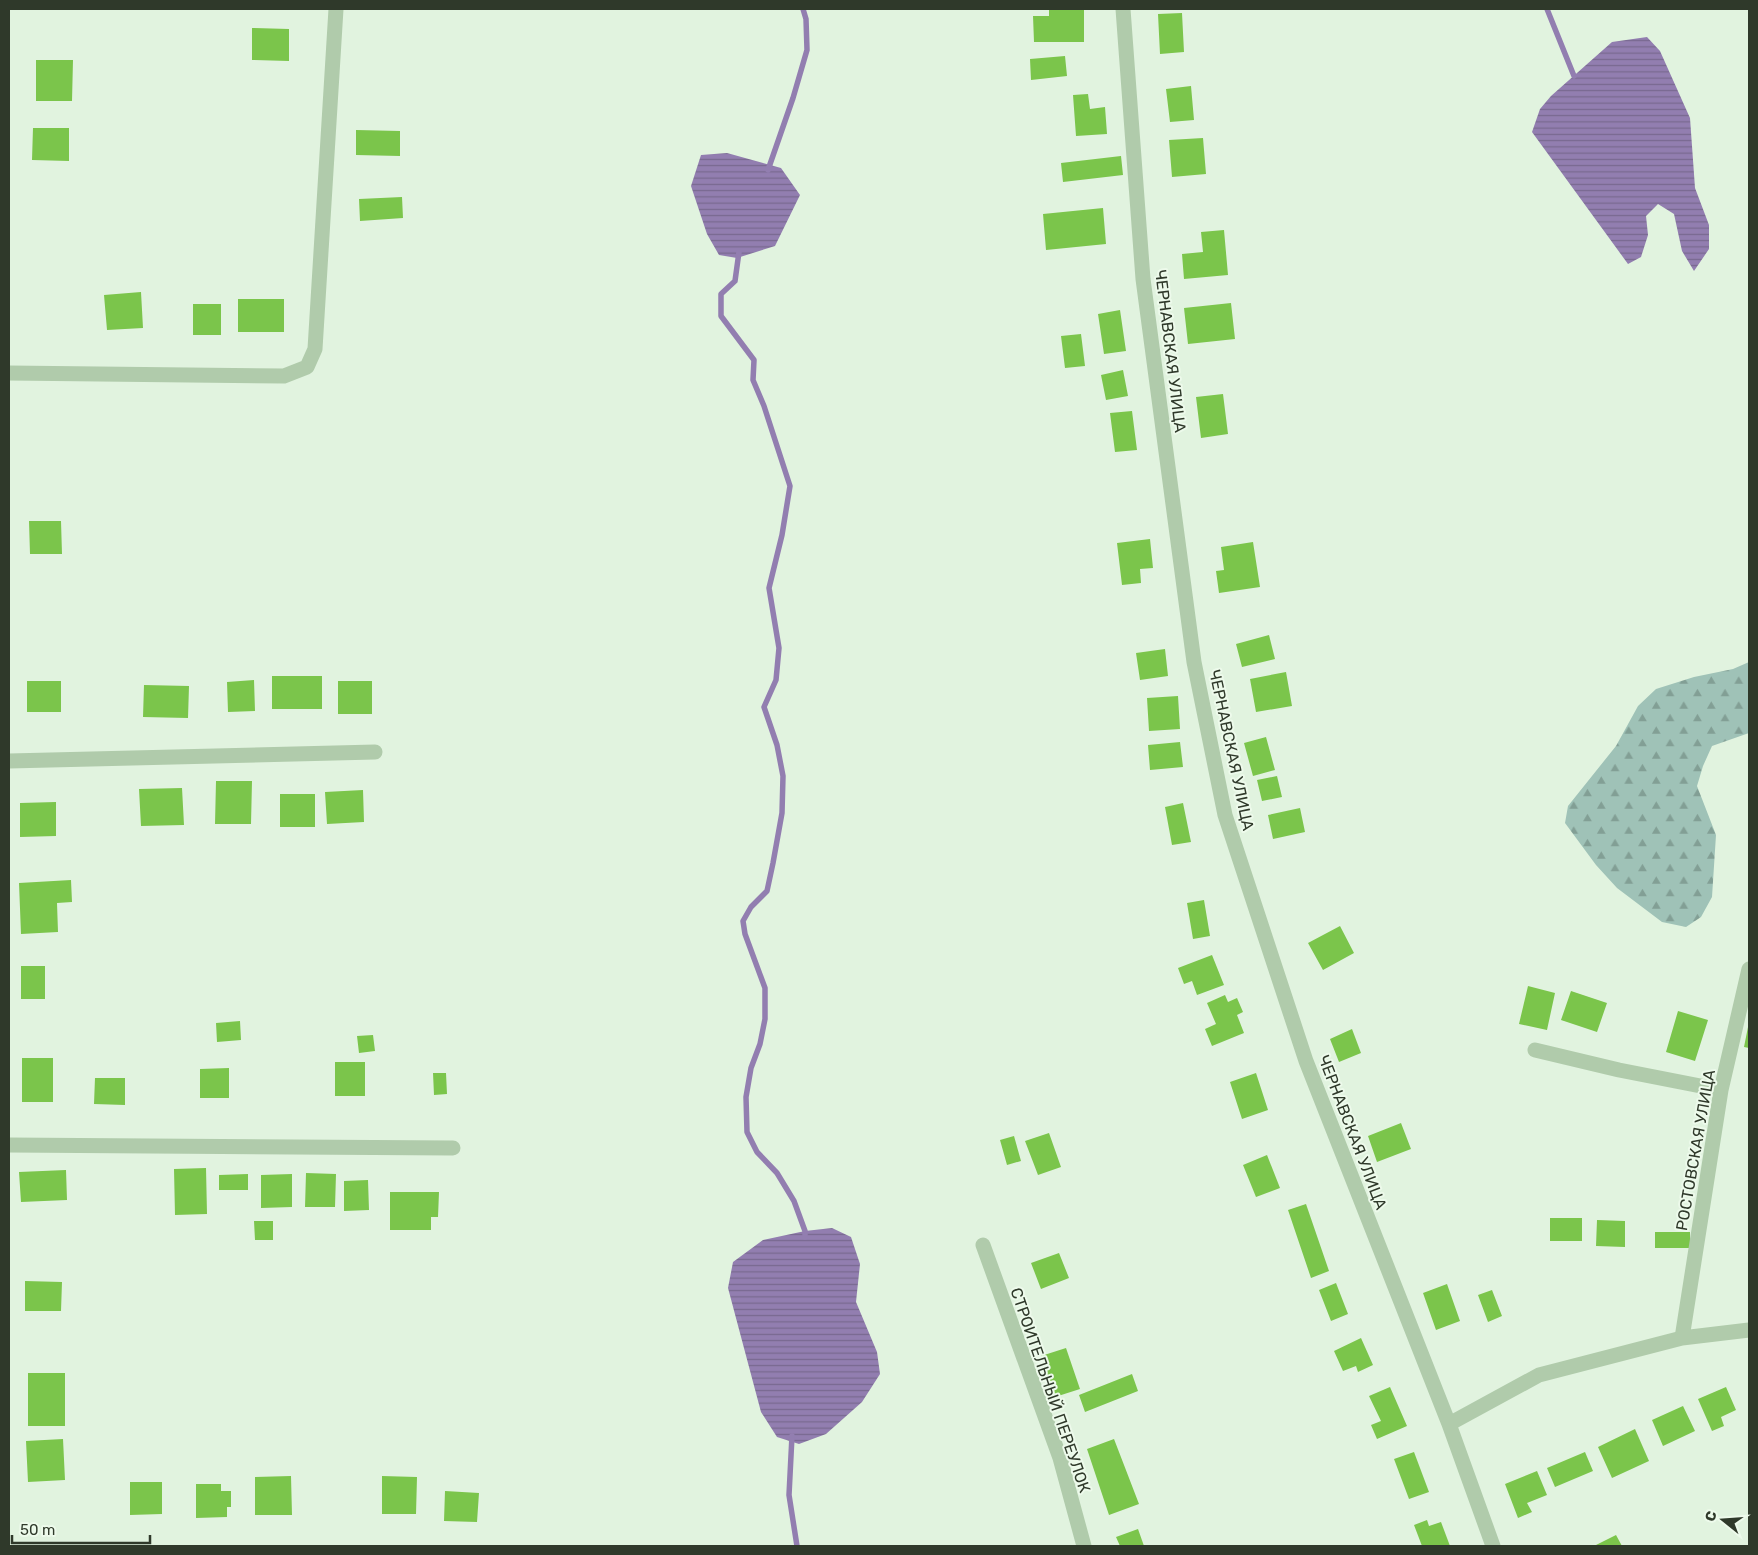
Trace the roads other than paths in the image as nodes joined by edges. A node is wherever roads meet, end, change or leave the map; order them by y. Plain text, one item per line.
1 (336, 9) edge
2 (1123, 9) edge
3 (9, 373) edge
4 (375, 752) dead end
5 (9, 761) edge
6 (1749, 969) edge
7 (1535, 1050) dead end
8 (1721, 1090) junction
9 (9, 1145) edge
10 (453, 1148) dead end
11 (983, 1245) dead end
12 (1749, 1330) edge
13 (1682, 1338) junction
14 (1449, 1424) junction
15 (1084, 1546) edge
16 (1493, 1546) edge

1 - 3 street
2 - 14 street, ЧЕРНАВСКАЯ УЛИЦА
4 - 5 street
6 - 8 street, РОСТОВСКАЯ УЛИЦА
7 - 8 street
8 - 13 street, РОСТОВСКАЯ УЛИЦА
9 - 10 street
11 - 15 street, СТРОИТЕЛЬНЫЙ ПЕРЕУЛОК
12 - 13 street
13 - 14 street
14 - 16 street, ЧЕРНАВСКАЯ УЛИЦА

